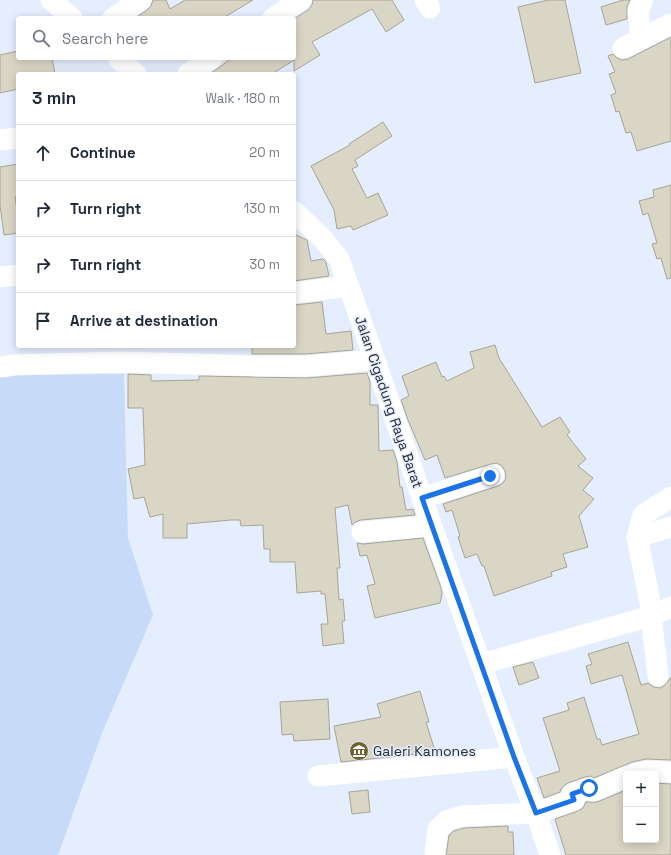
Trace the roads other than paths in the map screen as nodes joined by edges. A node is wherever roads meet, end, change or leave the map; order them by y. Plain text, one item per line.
1 (51, 0) edge
2 (141, 0) edge
3 (301, 0) edge
4 (643, 0) edge
5 (70, 16) edge
6 (116, 16) edge
7 (276, 16) edge
8 (671, 24) edge
9 (120, 60) edge
10 (209, 60) edge
11 (134, 72) edge
12 (191, 72) edge
13 (16, 138) edge
14 (0, 140) edge
15 (296, 213) edge
16 (16, 275) edge
17 (0, 277) edge
18 (348, 286) junction
19 (296, 293) edge
20 (375, 360) junction
21 (0, 367) edge
22 (494, 475) dead end
23 (671, 497) edge
24 (422, 498) junction
25 (431, 524) junction
26 (671, 527) edge
27 (362, 532) dead end
28 (636, 537) junction
29 (671, 607) edge
30 (651, 616) junction
31 (482, 664) junction
32 (658, 676) dead end
33 (514, 757) junction
34 (643, 771) edge
35 (658, 771) edge
36 (659, 771) edge
37 (671, 772) edge
38 (318, 776) dead end
39 (623, 778) edge
40 (536, 813) junction
41 (435, 851) dead end
42 (550, 855) edge

1 - 5 street
2 - 6 street
3 - 7 street
4 - 8 street
9 - 11 street
10 - 12 street
13 - 14 street
15 - 18 street, Jalan Cigadung Raya Barat
16 - 17 street
18 - 19 street
18 - 20 street, Jalan Cigadung Raya Barat
20 - 21 street
20 - 24 street, Jalan Cigadung Raya Barat
22 - 24 street
23 - 28 street
24 - 25 street, Jalan Cigadung Raya Barat
25 - 27 street
25 - 31 street, Jalan Cigadung Raya Barat
26 - 28 street
28 - 30 street
29 - 30 street
30 - 31 street
30 - 32 street
31 - 33 street, Jalan Cigadung Raya Barat
33 - 38 street
33 - 40 street, Jalan Cigadung Raya Barat
34 - 35 street
36 - 37 street
39 - 40 street
40 - 41 street
40 - 42 street, Jalan Cigadung Raya Barat

